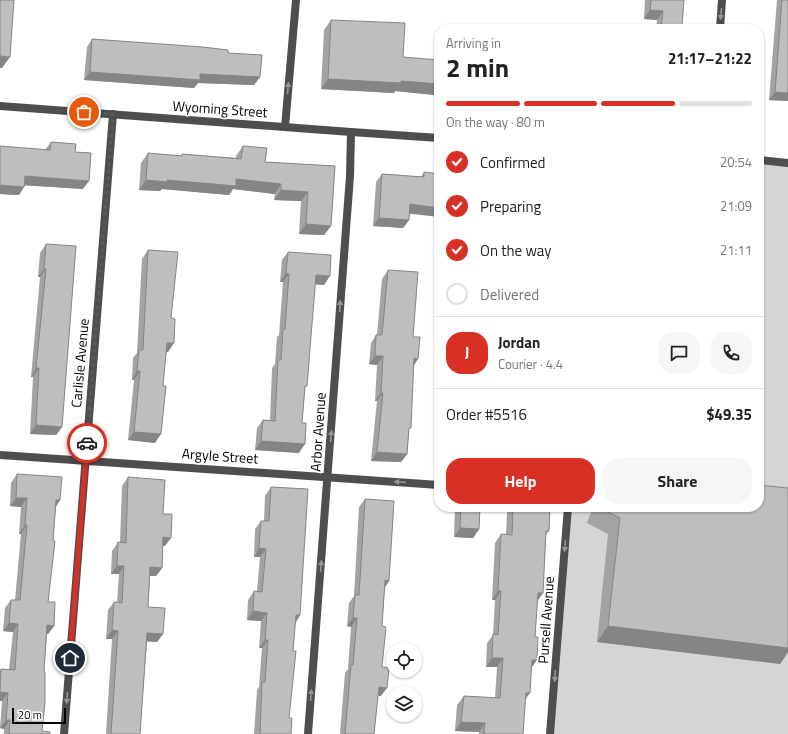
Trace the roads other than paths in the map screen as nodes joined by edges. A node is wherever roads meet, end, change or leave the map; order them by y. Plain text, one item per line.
1 (296, 0) edge
2 (722, 0) edge
3 (720, 24) edge
4 (0, 106) edge
5 (113, 114) junction
6 (285, 127) junction
7 (351, 132) junction
8 (434, 138) edge
9 (764, 161) edge
10 (788, 163) edge
11 (0, 455) edge
12 (85, 460) junction
13 (328, 478) junction
14 (434, 485) edge
15 (568, 512) edge
16 (64, 734) edge
17 (308, 734) edge
18 (550, 734) edge

6 -> 1 street
2 -> 3 street
4 - 5 street, Wyoming Street
5 - 6 street, Wyoming Street
5 - 12 street, Carlisle Avenue
6 - 7 street, Wyoming Street
7 - 8 street, Wyoming Street
13 -> 7 street, Arbor Avenue
9 - 10 street
11 - 12 street, Argyle Street
12 - 13 street, Argyle Street
12 -> 16 street, Carlisle Avenue
14 -> 13 street, Argyle Street
17 -> 13 street, Arbor Avenue
15 -> 18 street, Pursell Avenue

